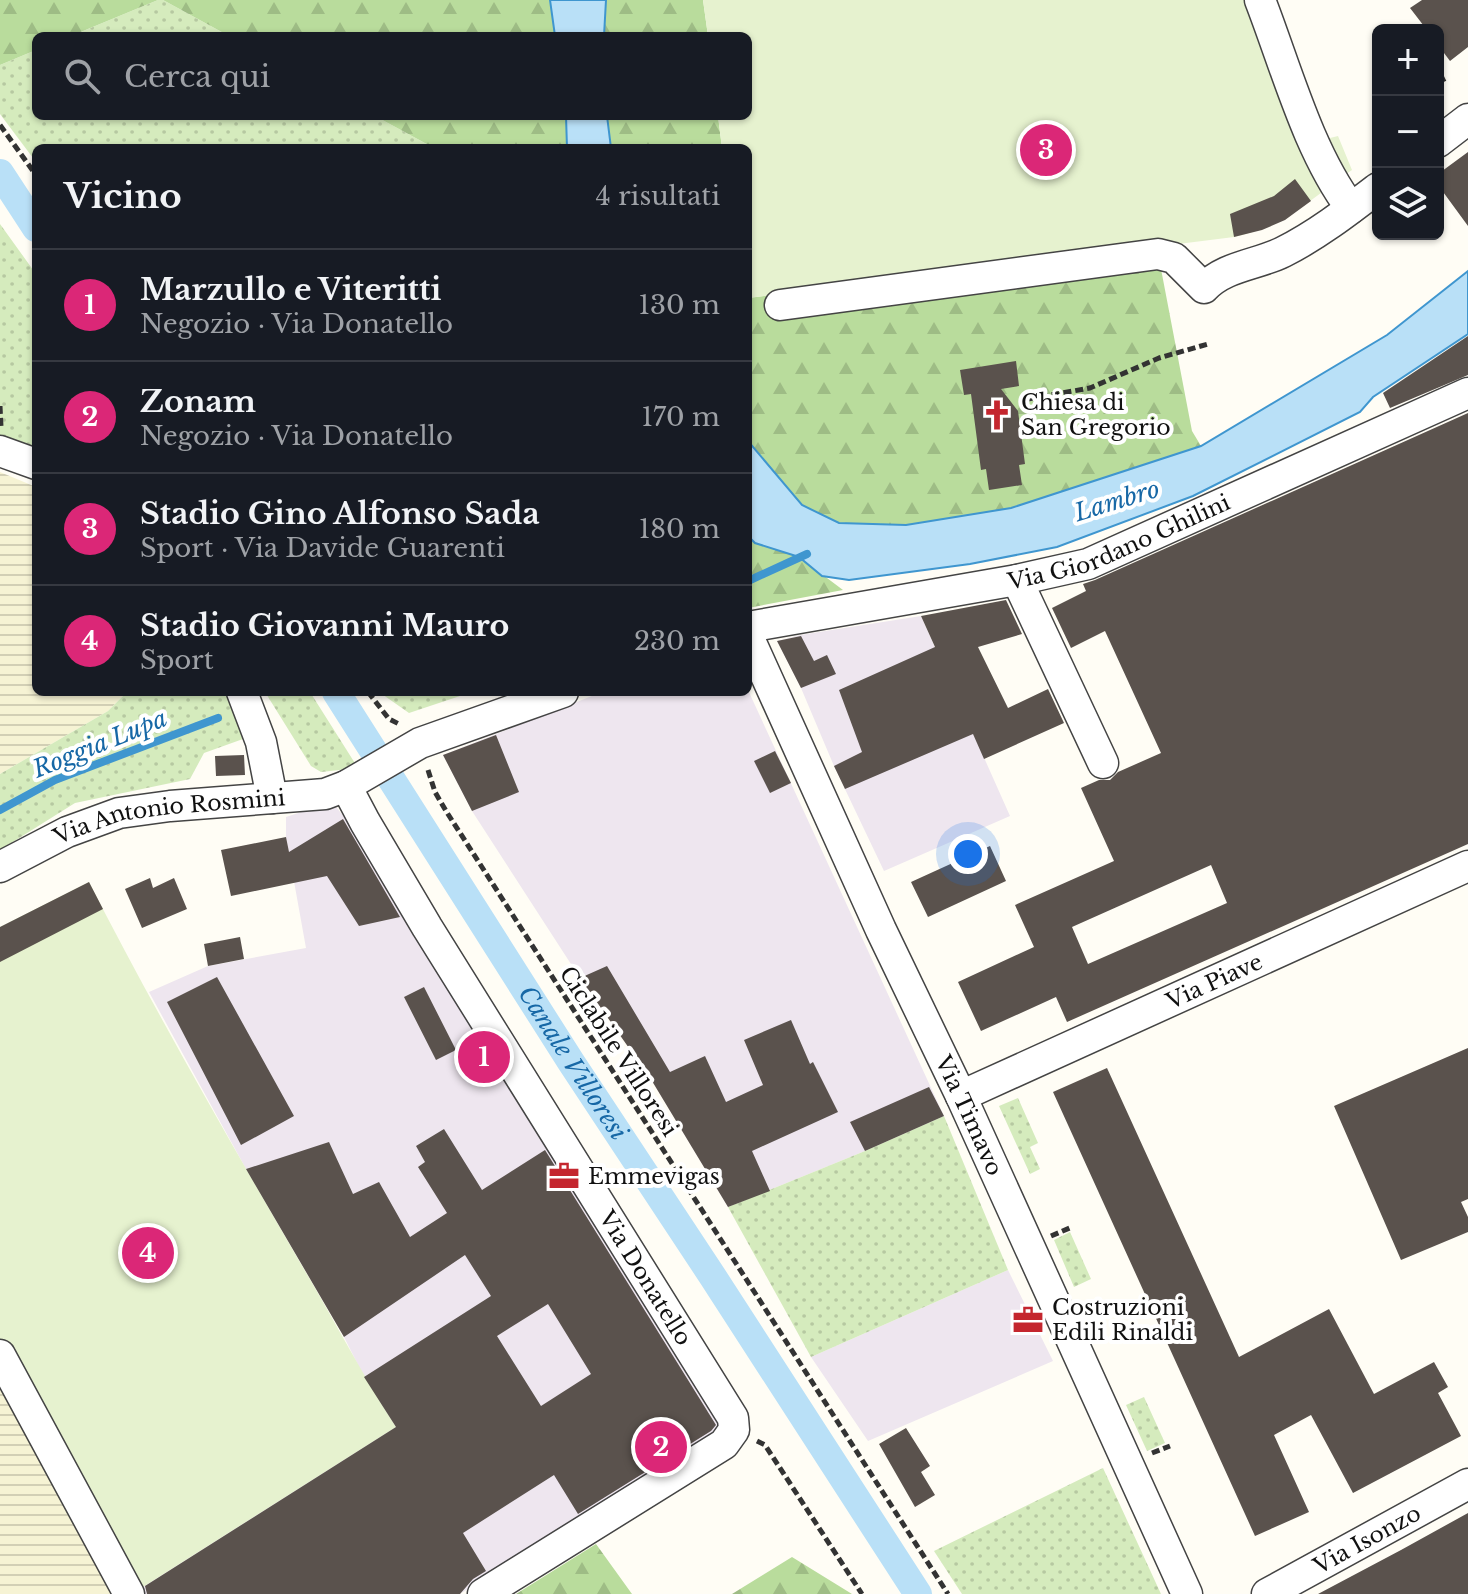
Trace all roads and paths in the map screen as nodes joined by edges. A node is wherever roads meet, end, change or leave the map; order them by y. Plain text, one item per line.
1 (1260, 0) edge
2 (1468, 119) edge
3 (0, 125) edge
4 (1444, 137) edge
5 (32, 169) edge
6 (1372, 192) edge
7 (1351, 208) junction
8 (780, 305) dead end
9 (1208, 344) dead end
10 (1468, 393) edge
11 (1028, 399) dead end
12 (0, 451) edge
13 (32, 463) edge
14 (1017, 580) junction
15 (752, 626) edge
16 (752, 645) edge
17 (244, 696) edge
18 (371, 696) edge
19 (552, 696) edge
20 (412, 747) junction
21 (1103, 763) dead end
22 (358, 779) junction
23 (272, 798) junction
24 (1468, 866) edge
25 (0, 867) edge
26 (961, 1096) junction
27 (0, 1355) edge
28 (734, 1430) junction
29 (1468, 1484) edge
30 (129, 1594) edge
31 (483, 1594) edge
32 (862, 1594) edge
33 (948, 1594) edge
34 (1187, 1594) edge
35 (1267, 1594) edge

1 - 7 street
2 - 4 street
3 - 5 path
6 - 7 street
7 - 8 street
9 - 11 path
10 - 14 street, Via Giordano Ghilini
12 - 13 street
14 - 15 street, Via Giordano Ghilini
14 - 21 street
16 - 26 street, Via Timavo
17 - 23 street
18 - 20 path
19 - 20 street
20 - 22 street
20 - 33 path, Ciclabile Villoresi
22 - 23 street, Via Antonio Rosmini
22 - 28 street, Via Donatello
23 - 25 street, Via Antonio Rosmini
24 - 26 street, Via Piave
26 - 34 street, Via Timavo
27 - 30 street
28 - 31 street
28 - 32 path
29 - 35 street, Via Isonzo

